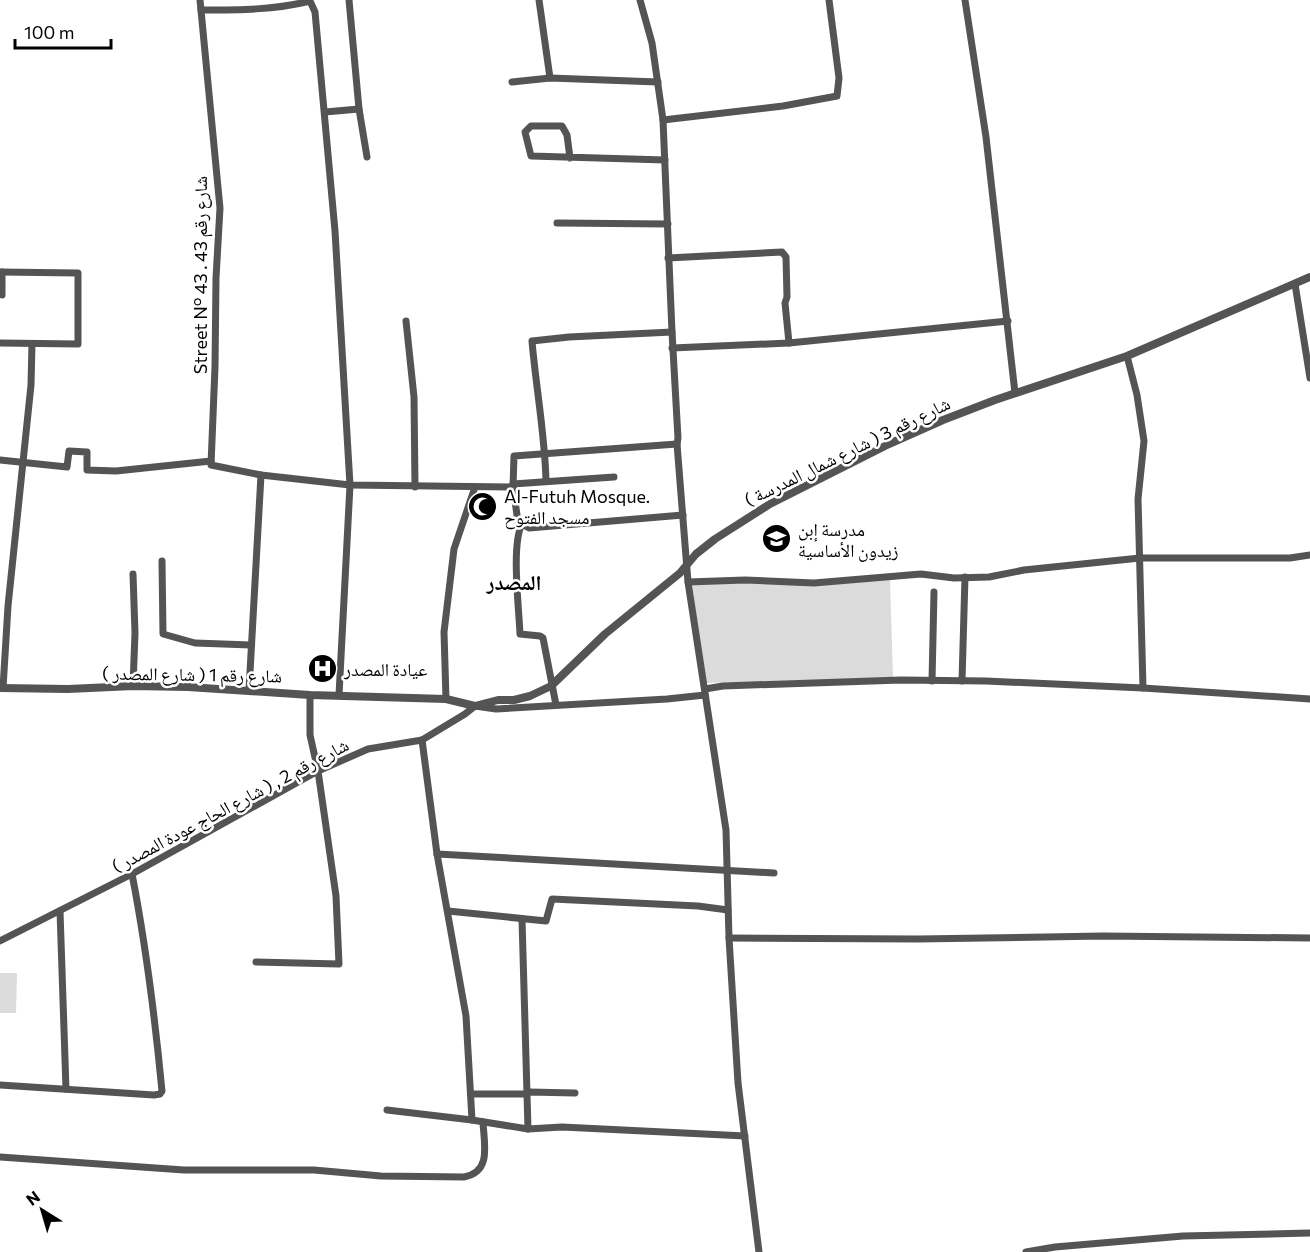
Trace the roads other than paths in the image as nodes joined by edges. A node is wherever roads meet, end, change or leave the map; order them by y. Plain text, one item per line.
1 (200, 0) edge
2 (254, 0) edge
3 (349, 0) edge
4 (539, 0) edge
5 (640, 0) edge
6 (829, 0) edge
7 (965, 0) edge
8 (201, 10) junction
9 (255, 10) junction
10 (550, 78) junction
11 (512, 82) dead end
12 (658, 82) junction
13 (359, 109) junction
14 (325, 112) junction
15 (663, 120) junction
16 (367, 157) dead end
17 (570, 158) junction
18 (665, 160) junction
19 (557, 223) dead end
20 (668, 224) junction
21 (668, 258) junction
22 (1, 272) edge
23 (1310, 277) edge
24 (1295, 284) junction
25 (2, 295) dead end
26 (406, 321) dead end
27 (1008, 321) junction
28 (672, 332) junction
29 (0, 343) edge
30 (789, 343) junction
31 (32, 344) junction
32 (672, 348) junction
33 (1127, 356) junction
34 (1310, 378) edge
35 (1015, 393) junction
36 (677, 444) junction
37 (545, 454) junction
38 (0, 460) edge
39 (211, 461) junction
40 (22, 463) junction
41 (261, 475) junction
42 (614, 477) dead end
43 (546, 481) junction
44 (350, 485) junction
45 (513, 485) junction
46 (415, 487) junction
47 (475, 487) junction
48 (683, 515) junction
49 (522, 524) junction
50 (1310, 555) edge
51 (1140, 558) junction
52 (162, 561) dead end
53 (688, 565) junction
54 (133, 574) dead end
55 (965, 578) junction
56 (688, 582) junction
57 (934, 592) dead end
58 (250, 645) junction
59 (932, 681) junction
60 (962, 681) junction
61 (133, 686) junction
62 (551, 686) junction
63 (2, 688) edge
64 (1143, 688) junction
65 (249, 690) junction
66 (705, 692) junction
67 (310, 695) junction
68 (339, 695) junction
69 (446, 699) junction
70 (1310, 699) edge
71 (556, 705) junction
72 (475, 706) junction
73 (422, 740) junction
74 (318, 771) junction
75 (437, 854) junction
76 (727, 870) junction
77 (774, 873) dead end
78 (132, 874) junction
79 (728, 910) junction
80 (60, 911) junction
81 (448, 911) junction
82 (522, 919) junction
83 (729, 938) junction
84 (1310, 938) edge
85 (0, 941) edge
86 (256, 962) dead end
87 (0, 1084) edge
88 (66, 1089) junction
89 (574, 1093) dead end
90 (471, 1094) junction
91 (526, 1094) junction
92 (387, 1110) dead end
93 (472, 1120) junction
94 (483, 1122) junction
95 (528, 1129) junction
96 (745, 1136) junction
97 (0, 1157) edge
98 (1310, 1233) edge
99 (759, 1252) edge
100 (1026, 1252) edge

1 - 8 street, Street N° 43 . شارع رقم 43
2 - 9 street
3 - 13 street
4 - 10 street
5 - 12 street
6 - 15 street
7 - 27 street
8 - 9 street
8 - 39 street, Street N° 43 . شارع رقم 43
9 - 14 street
10 - 11 street
10 - 12 street
12 - 15 street
13 - 14 street
13 - 16 street
14 - 44 street
15 - 18 street
17 - 17 street
17 - 18 street
18 - 20 street
19 - 20 street
20 - 21 street
21 - 28 street
21 - 30 street
22 - 25 street
22 - 31 street
23 - 24 street, شارع رقم 3 ( شارع شمال المدرسة )
24 - 33 street, شارع رقم 3 ( شارع شمال المدرسة )
24 - 34 street
26 - 46 street
27 - 30 street
27 - 35 street
28 - 32 street
28 - 37 street
29 - 31 street
30 - 32 street
31 - 40 street
32 - 36 street
33 - 35 street, شارع رقم 3 ( شارع شمال المدرسة )
33 - 51 street
35 - 53 street, شارع رقم 3 ( شارع شمال المدرسة )
36 - 37 street
36 - 48 street
37 - 43 street
37 - 45 street
38 - 40 street
39 - 40 street
39 - 41 street
40 - 63 street
41 - 44 street
41 - 58 street
42 - 43 street
43 - 45 street
44 - 46 street
44 - 68 street
45 - 47 street
45 - 49 street
46 - 47 street
47 - 69 street
48 - 49 street
48 - 53 street
49 - 62 street
50 - 51 street
51 - 55 street
51 - 64 street
52 - 58 street
53 - 56 street
53 - 62 street, شارع رقم 3 ( شارع شمال المدرسة )
54 - 61 street
55 - 56 street
55 - 60 street
56 - 66 street
57 - 59 street
58 - 65 street
59 - 60 street, شارع رقم 1 ( شارع المصدر )
59 - 66 street, شارع رقم 1 ( شارع المصدر )
60 - 64 street, شارع رقم 1 ( شارع المصدر )
61 - 63 street, شارع رقم 1 ( شارع المصدر )
61 - 65 street, شارع رقم 1 ( شارع المصدر )
62 - 71 street
62 - 72 street, شارع رقم 3 ( شارع شمال المدرسة )
64 - 70 street, شارع رقم 1 ( شارع المصدر )
65 - 67 street, شارع رقم 1 ( شارع المصدر )
66 - 71 street, شارع رقم 1 ( شارع المصدر )
66 - 76 street
67 - 68 street, شارع رقم 1 ( شارع المصدر )
67 - 74 street
68 - 69 street, شارع رقم 1 ( شارع المصدر )
69 - 72 street, شارع رقم 1 ( شارع المصدر )
71 - 72 street, شارع رقم 1 ( شارع المصدر )
72 - 73 street, شارع رقم 2 , ( شارع الحاج عودة المصدر )
73 - 74 street, شارع رقم 2 , ( شارع الحاج عودة المصدر )
73 - 75 street
74 - 78 street, شارع رقم 2 , ( شارع الحاج عودة المصدر )
74 - 86 street
75 - 76 street
75 - 81 street
76 - 77 street
76 - 79 street
78 - 80 street, شارع رقم 2 , ( شارع الحاج عودة المصدر )
78 - 88 street
79 - 82 street
79 - 83 street
80 - 85 street, شارع رقم 2 , ( شارع الحاج عودة المصدر )
80 - 88 street
81 - 82 street
81 - 90 street
82 - 91 street
83 - 84 street
83 - 96 street
87 - 88 street
89 - 91 street
90 - 91 street
90 - 93 street
91 - 95 street
92 - 93 street
93 - 94 street
94 - 95 street
94 - 97 street
95 - 96 street
96 - 99 street
98 - 100 street

